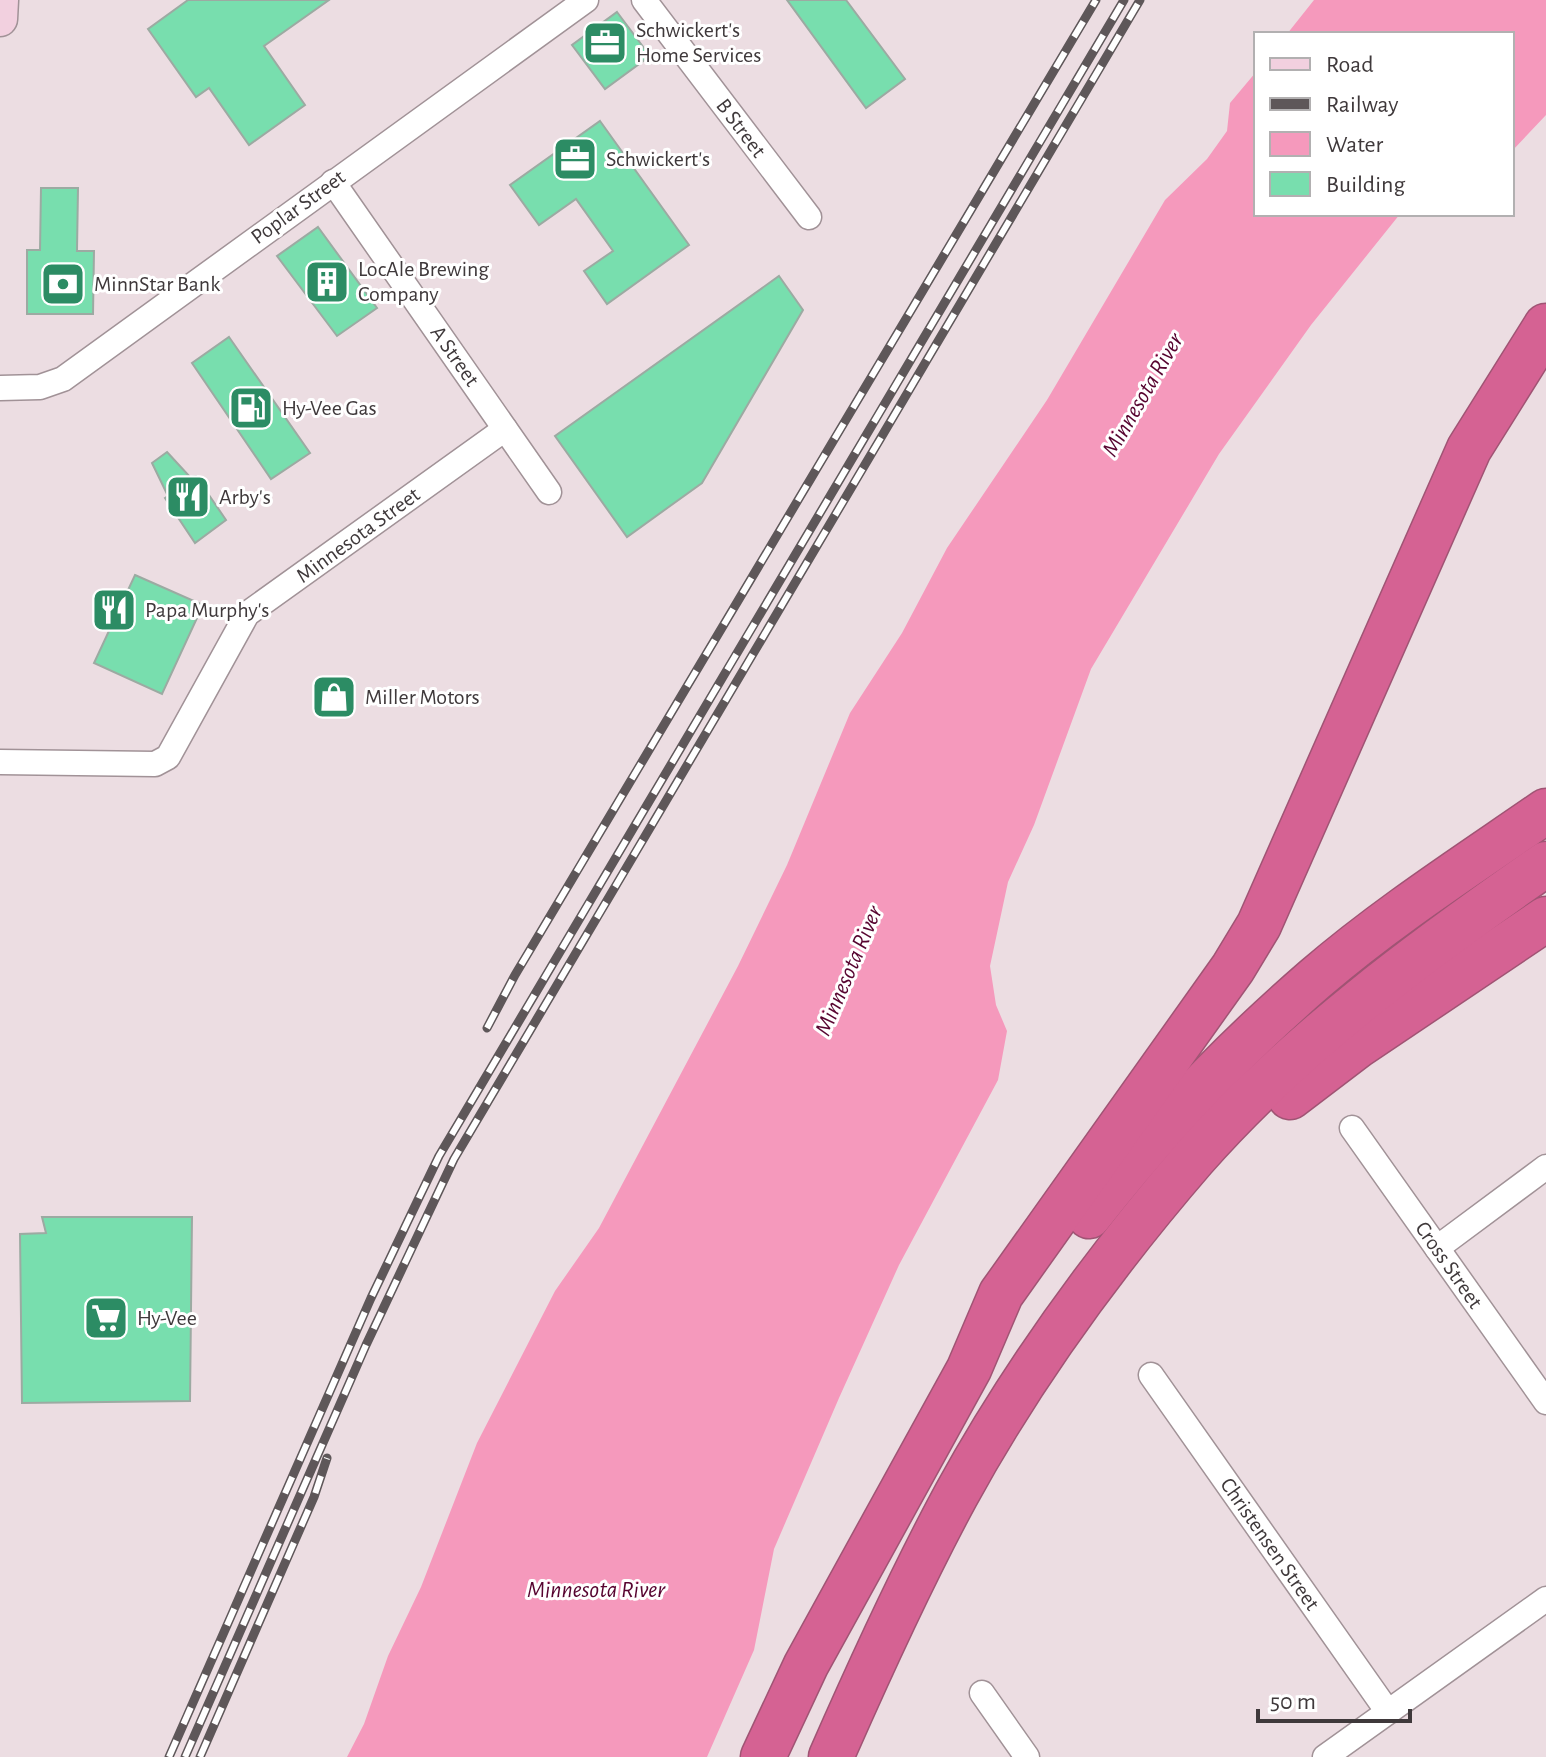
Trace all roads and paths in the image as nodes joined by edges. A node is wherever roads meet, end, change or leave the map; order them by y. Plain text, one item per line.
1 (1, 0) edge
2 (586, 0) edge
3 (644, 0) edge
4 (0, 19) edge
5 (333, 182) junction
6 (809, 217) dead end
7 (1546, 326) edge
8 (0, 388) edge
9 (505, 429) junction
10 (549, 492) dead end
11 (0, 762) edge
12 (1546, 811) edge
13 (1546, 864) edge
14 (1546, 919) edge
15 (1352, 1128) dead end
16 (1546, 1167) edge
17 (1437, 1248) junction
18 (1110, 1265) junction
19 (969, 1369) junction
20 (1151, 1375) dead end
21 (1546, 1402) edge
22 (883, 1529) junction
23 (1546, 1599) edge
24 (875, 1657) junction
25 (982, 1693) dead end
26 (1388, 1712) junction
27 (763, 1757) edge
28 (789, 1757) edge
29 (831, 1757) edge
30 (850, 1757) edge
31 (1027, 1757) edge
32 (1325, 1757) edge

1 - 4 main road
2 - 5 street, Poplar Street
3 - 6 street, B Street
5 - 8 street, Poplar Street
5 - 9 street, A Street
7 - 19 highway
9 - 10 street, A Street
9 - 11 street, Minnesota Street
12 - 19 highway
13 - 18 highway
14 - 18 highway
15 - 17 street, Cross Street
16 - 17 street
17 - 21 street, Cross Street
18 - 24 highway
19 - 22 highway
20 - 26 street, Christensen Street
22 - 27 highway
22 - 28 highway
23 - 26 street
24 - 29 highway
24 - 30 highway
25 - 31 street
26 - 32 street

